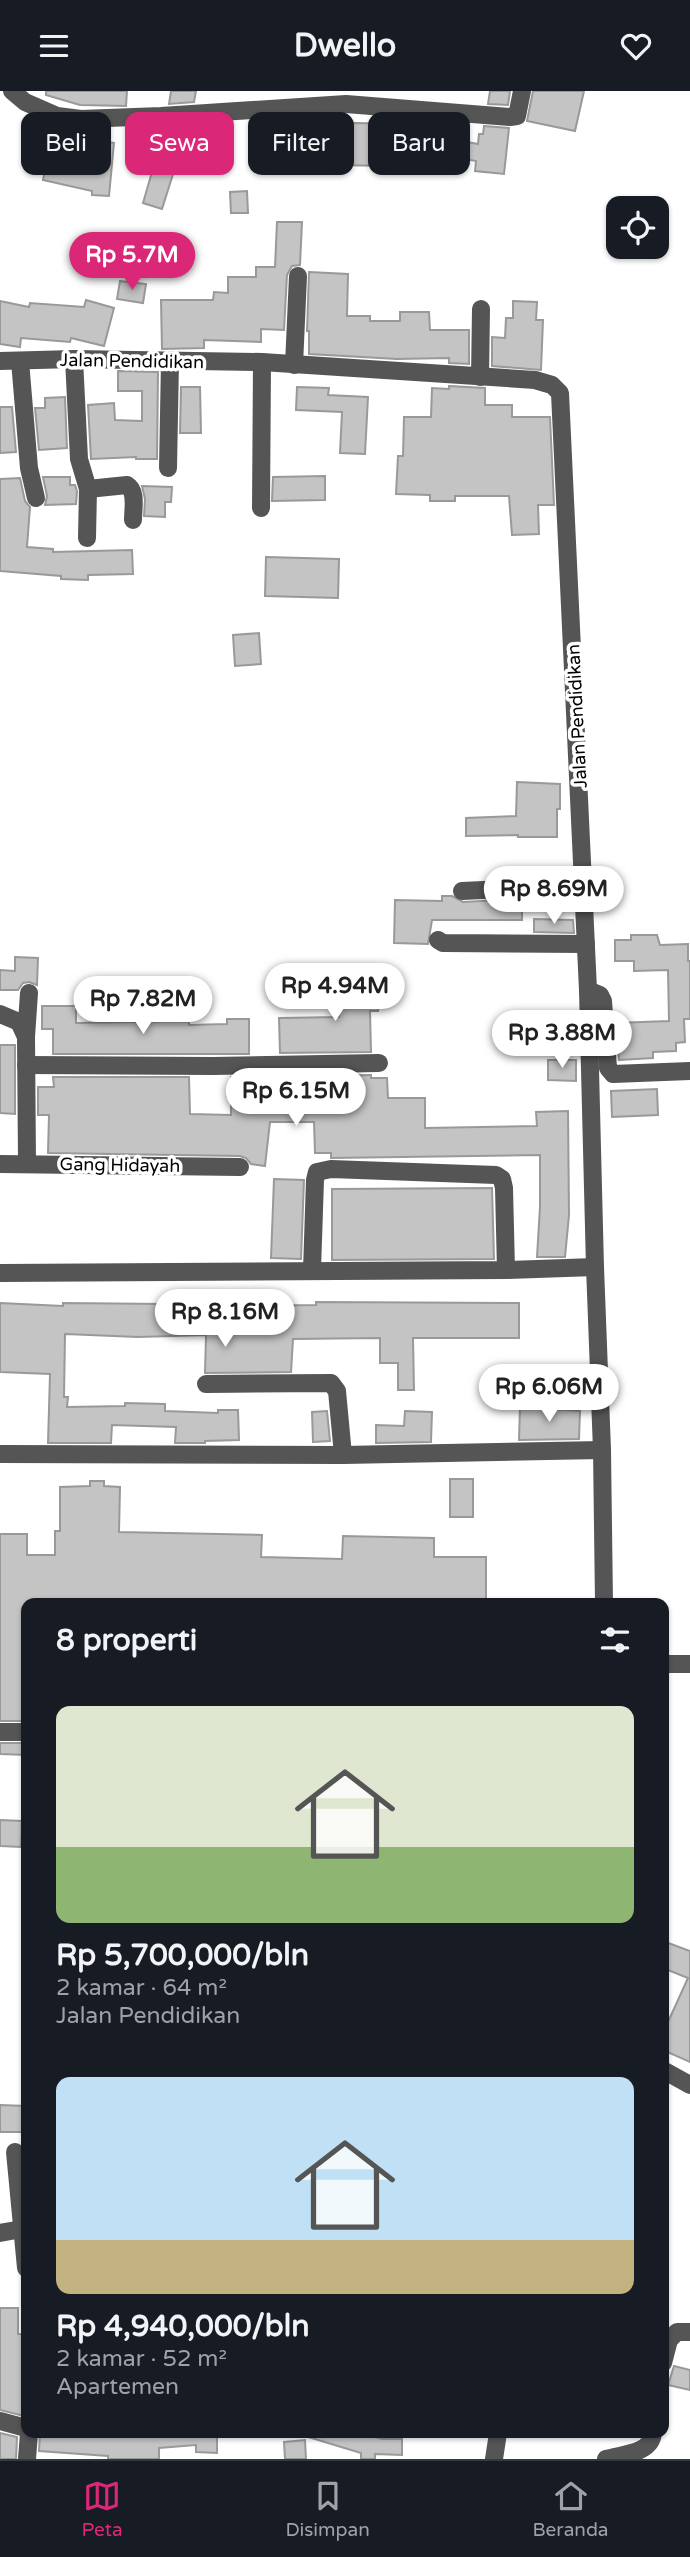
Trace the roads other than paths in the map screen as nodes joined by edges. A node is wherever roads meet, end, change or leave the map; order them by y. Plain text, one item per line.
1 (12, 91) edge
2 (522, 91) edge
3 (298, 276) dead end
4 (481, 309) dead end
5 (74, 359) junction
6 (0, 361) edge
7 (20, 361) junction
8 (170, 361) junction
9 (262, 362) junction
10 (294, 365) junction
11 (480, 377) junction
12 (168, 468) dead end
13 (88, 489) junction
14 (36, 498) dead end
15 (261, 508) dead end
16 (133, 520) dead end
17 (87, 538) dead end
18 (584, 885) junction
19 (462, 891) dead end
20 (438, 940) dead end
21 (586, 944) junction
22 (588, 990) junction
23 (29, 993) dead end
24 (0, 1014) edge
25 (26, 1037) junction
26 (379, 1063) dead end
27 (26, 1065) junction
28 (690, 1071) edge
29 (27, 1163) junction
30 (0, 1164) edge
31 (240, 1167) dead end
32 (595, 1267) junction
33 (312, 1270) junction
34 (506, 1270) junction
35 (0, 1273) edge
36 (206, 1384) dead end
37 (602, 1450) junction
38 (0, 1454) edge
39 (343, 1455) junction
40 (604, 1598) edge
41 (669, 1664) edge
42 (690, 1664) edge
43 (0, 1732) edge
44 (21, 1732) edge
45 (669, 2073) edge
46 (690, 2085) edge
47 (15, 2152) dead end
48 (21, 2201) edge
49 (21, 2227) edge
50 (0, 2233) edge
51 (690, 2332) edge
52 (669, 2340) edge
53 (0, 2421) edge
54 (21, 2428) edge
55 (27, 2438) edge
56 (497, 2438) edge
57 (652, 2438) edge
58 (27, 2459) edge
59 (494, 2459) edge
60 (606, 2459) edge

1 - 2 street
3 - 10 street
4 - 11 street
5 - 7 street, Jalan Pendidikan
5 - 8 street, Jalan Pendidikan
5 - 13 street
6 - 7 street, Jalan Pendidikan
7 - 14 street
8 - 9 street, Jalan Pendidikan
8 - 12 street
9 - 10 street, Jalan Pendidikan
9 - 15 street
10 - 11 street, Jalan Pendidikan
11 - 18 street, Jalan Pendidikan
13 - 16 street
13 - 17 street
18 - 19 street
18 - 21 street, Jalan Pendidikan
20 - 21 street
21 - 22 street, Jalan Pendidikan
22 - 28 street
22 - 32 street, Jalan Pendidikan
23 - 25 street
24 - 25 street
25 - 27 street
26 - 27 street
27 - 29 street
29 - 30 street, Gang Hidayah
29 - 31 street, Gang Hidayah
32 - 34 street
32 - 37 street, Jalan Pendidikan
33 - 34 street
33 - 34 street
33 - 35 street
36 - 39 street
37 - 39 street
37 - 40 street, Jalan Pendidikan
38 - 39 street
41 - 42 street
43 - 44 street
45 - 46 street
47 - 48 street
49 - 50 street
51 - 52 street
53 - 54 street
55 - 58 street
56 - 59 street
57 - 60 street

